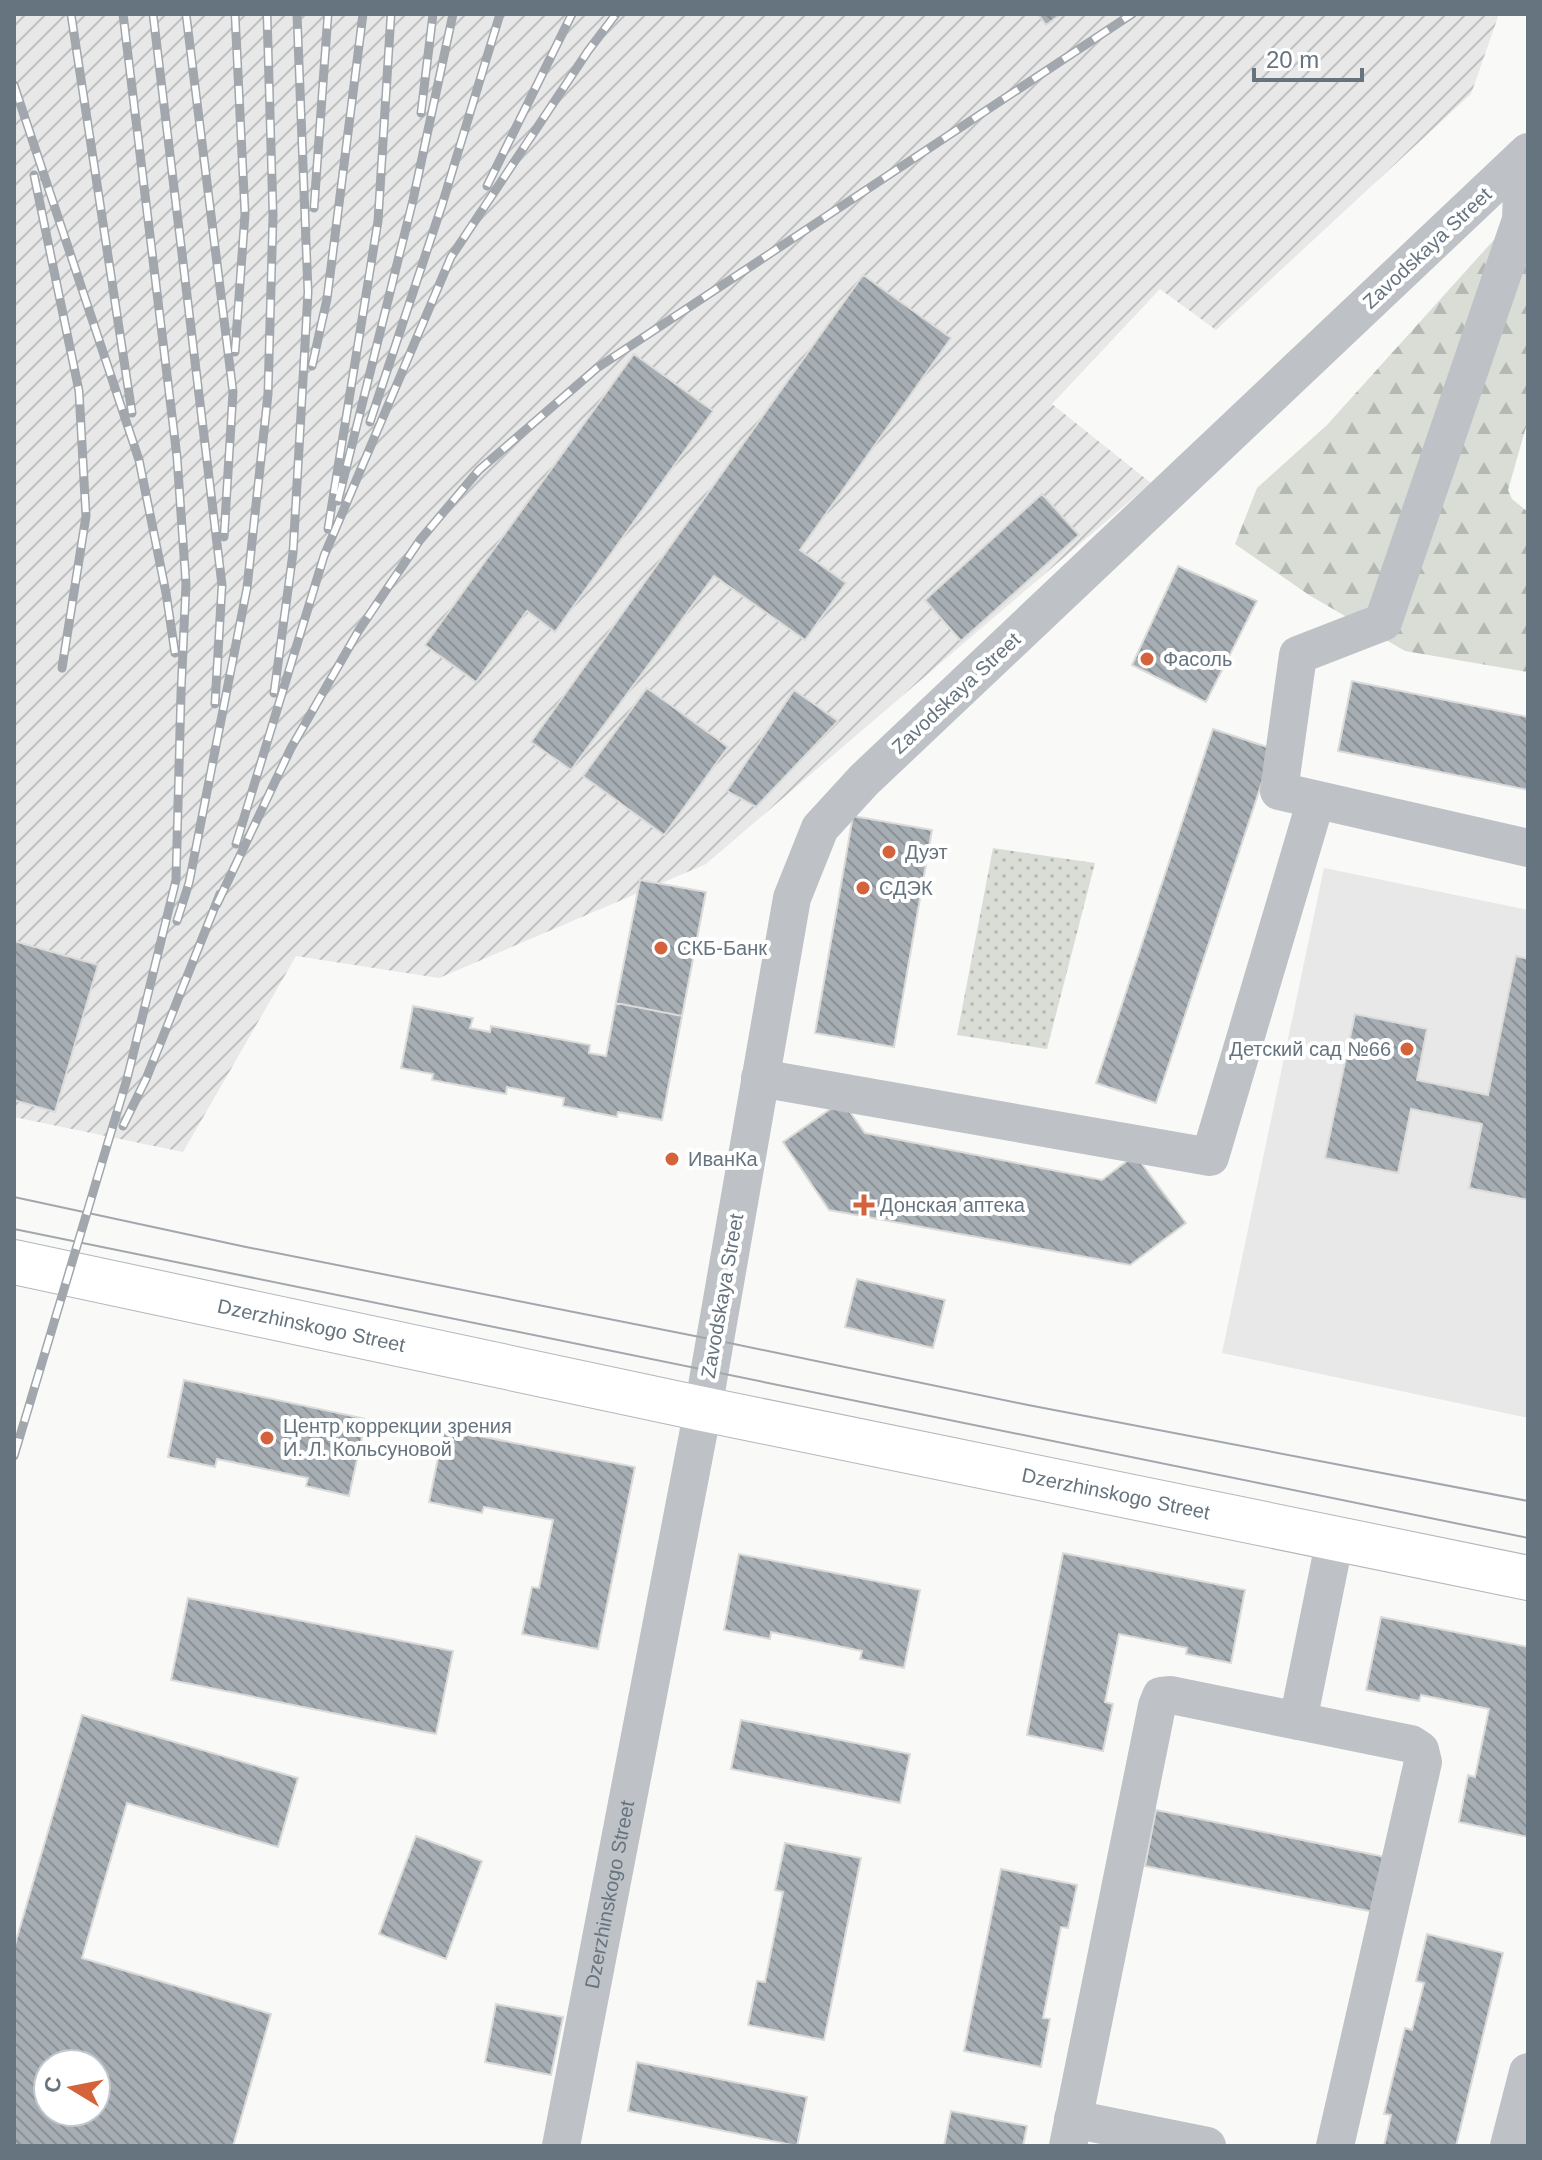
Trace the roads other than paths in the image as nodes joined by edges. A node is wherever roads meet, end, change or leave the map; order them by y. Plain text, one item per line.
1 (1526, 155) edge
2 (1316, 800) junction
3 (1528, 848) edge
4 (760, 1078) junction
5 (14, 1262) edge
6 (703, 1409) junction
7 (1335, 1539) junction
8 (1528, 1578) edge
9 (1298, 1721) junction
10 (1528, 2072) edge
11 (1070, 2132) edge
12 (561, 2146) edge
13 (1207, 2146) edge
14 (1335, 2146) edge
15 (1509, 2146) edge

1 - 2 street
1 - 4 street, Zavodskaya Street
2 - 3 street
2 - 4 street
4 - 6 street, Zavodskaya Street
5 - 6 main road, Dzerzhinskogo Street
6 - 7 main road, Dzerzhinskogo Street
6 - 12 street, Dzerzhinskogo Street
7 - 8 main road, Dzerzhinskogo Street
7 - 9 street
9 - 11 street
9 - 14 street
10 - 15 street
11 - 13 street

